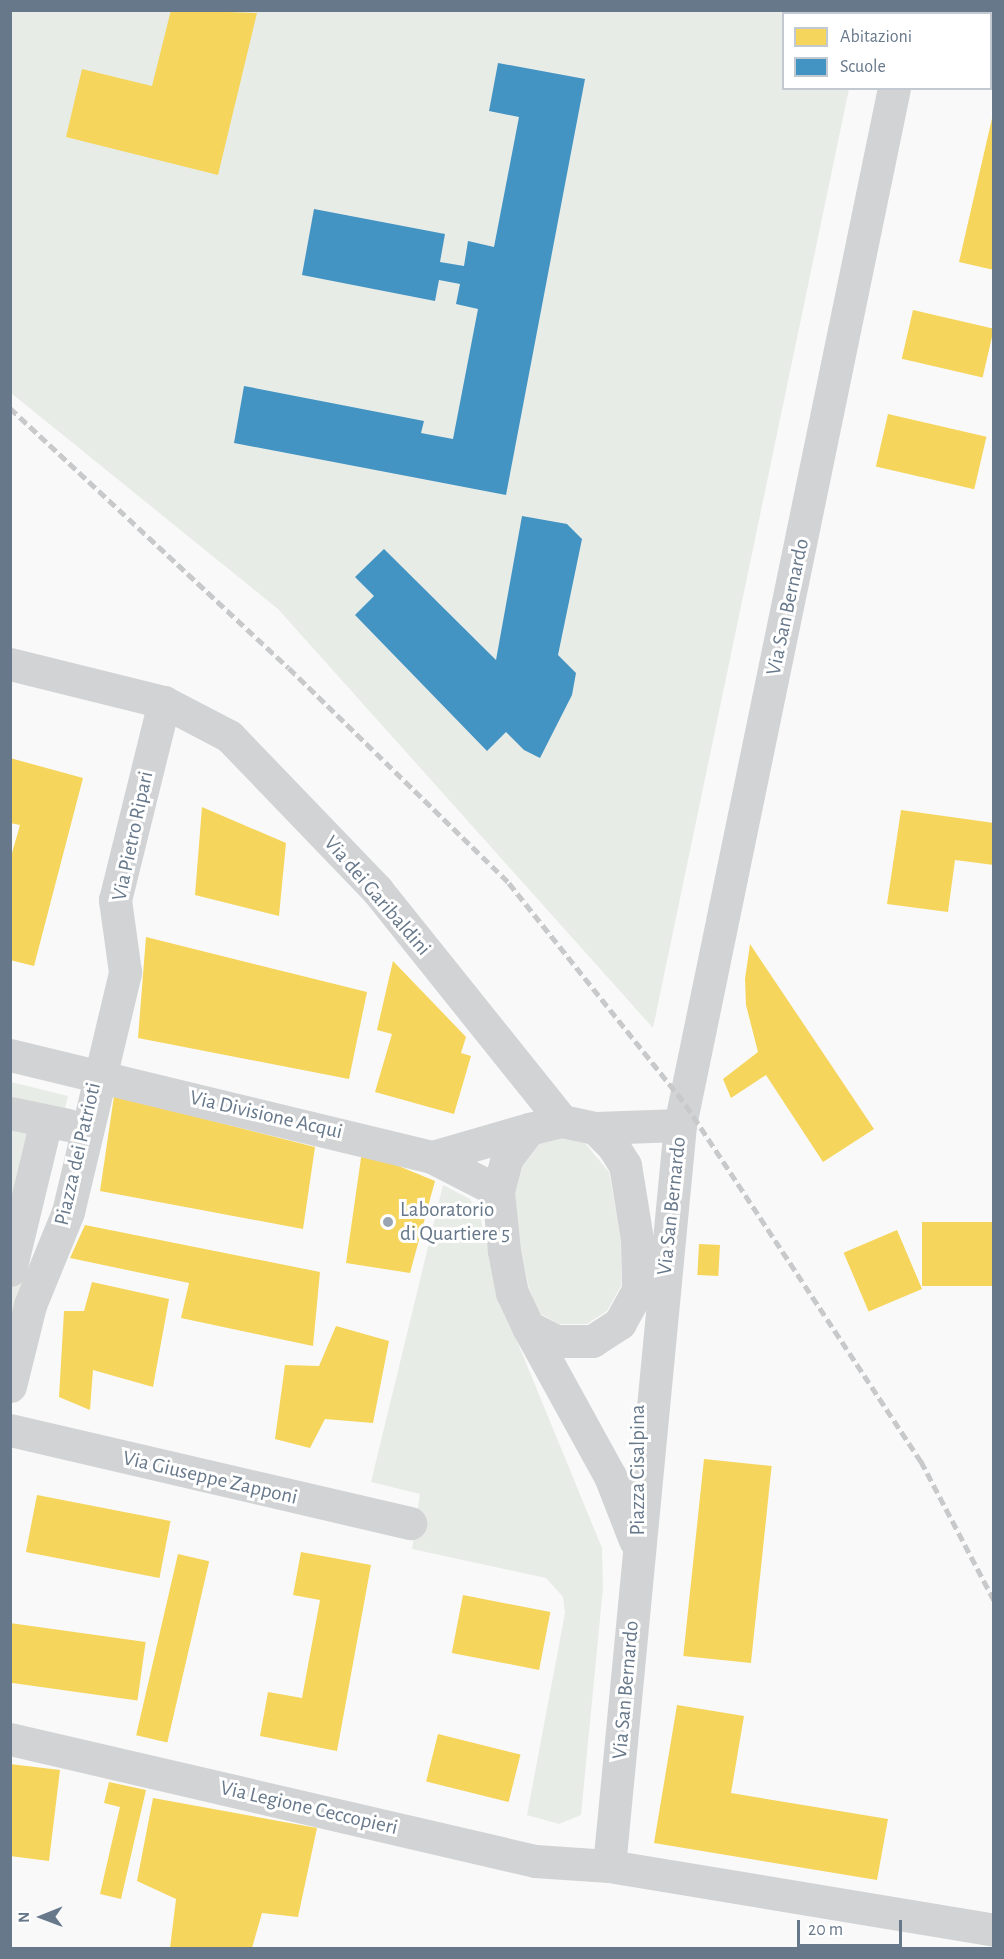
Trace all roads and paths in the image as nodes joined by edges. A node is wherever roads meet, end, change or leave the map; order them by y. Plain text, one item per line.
1 (894, 90) edge
2 (10, 664) edge
3 (164, 702) junction
4 (12, 1060) edge
5 (100, 1076) junction
6 (10, 1113) edge
7 (46, 1121) junction
8 (562, 1121) junction
9 (680, 1125) junction
10 (87, 1128) junction
11 (595, 1128) junction
12 (529, 1129) junction
13 (432, 1157) junction
14 (498, 1191) junction
15 (10, 1270) edge
16 (638, 1290) junction
17 (528, 1327) junction
18 (10, 1386) edge
19 (10, 1430) edge
20 (410, 1523) dead end
21 (638, 1548) junction
22 (10, 1739) edge
23 (609, 1866) junction
24 (993, 1930) edge

1 - 9 street, Via San Bernardo
2 - 3 street, Via dei Garibaldini
3 - 5 street, Via Pietro Ripari
3 - 8 street, Via dei Garibaldini
4 - 5 street, Piazza dei Patrioti
5 - 10 street, Piazza dei Patrioti
5 - 13 street, Via Divisione Acqui
6 - 7 street
7 - 10 street
7 - 15 street
8 - 11 street
8 - 12 street
9 - 11 street, Via San Bernardo
9 - 21 street, Via San Bernardo
10 - 18 street, Piazza dei Patrioti
11 - 16 street, Piazza Cisalpina
12 - 13 street
12 - 14 street, Piazza Cisalpina
13 - 14 street, Via Divisione Acqui
14 - 17 street, Piazza Cisalpina
16 - 17 street, Piazza Cisalpina
16 - 21 street, Piazza Cisalpina
17 - 21 street, Piazza Cisalpina
19 - 20 street, Via Giuseppe Zapponi
21 - 23 street, Via San Bernardo
22 - 23 street, Via Legione Ceccopieri
23 - 24 street

